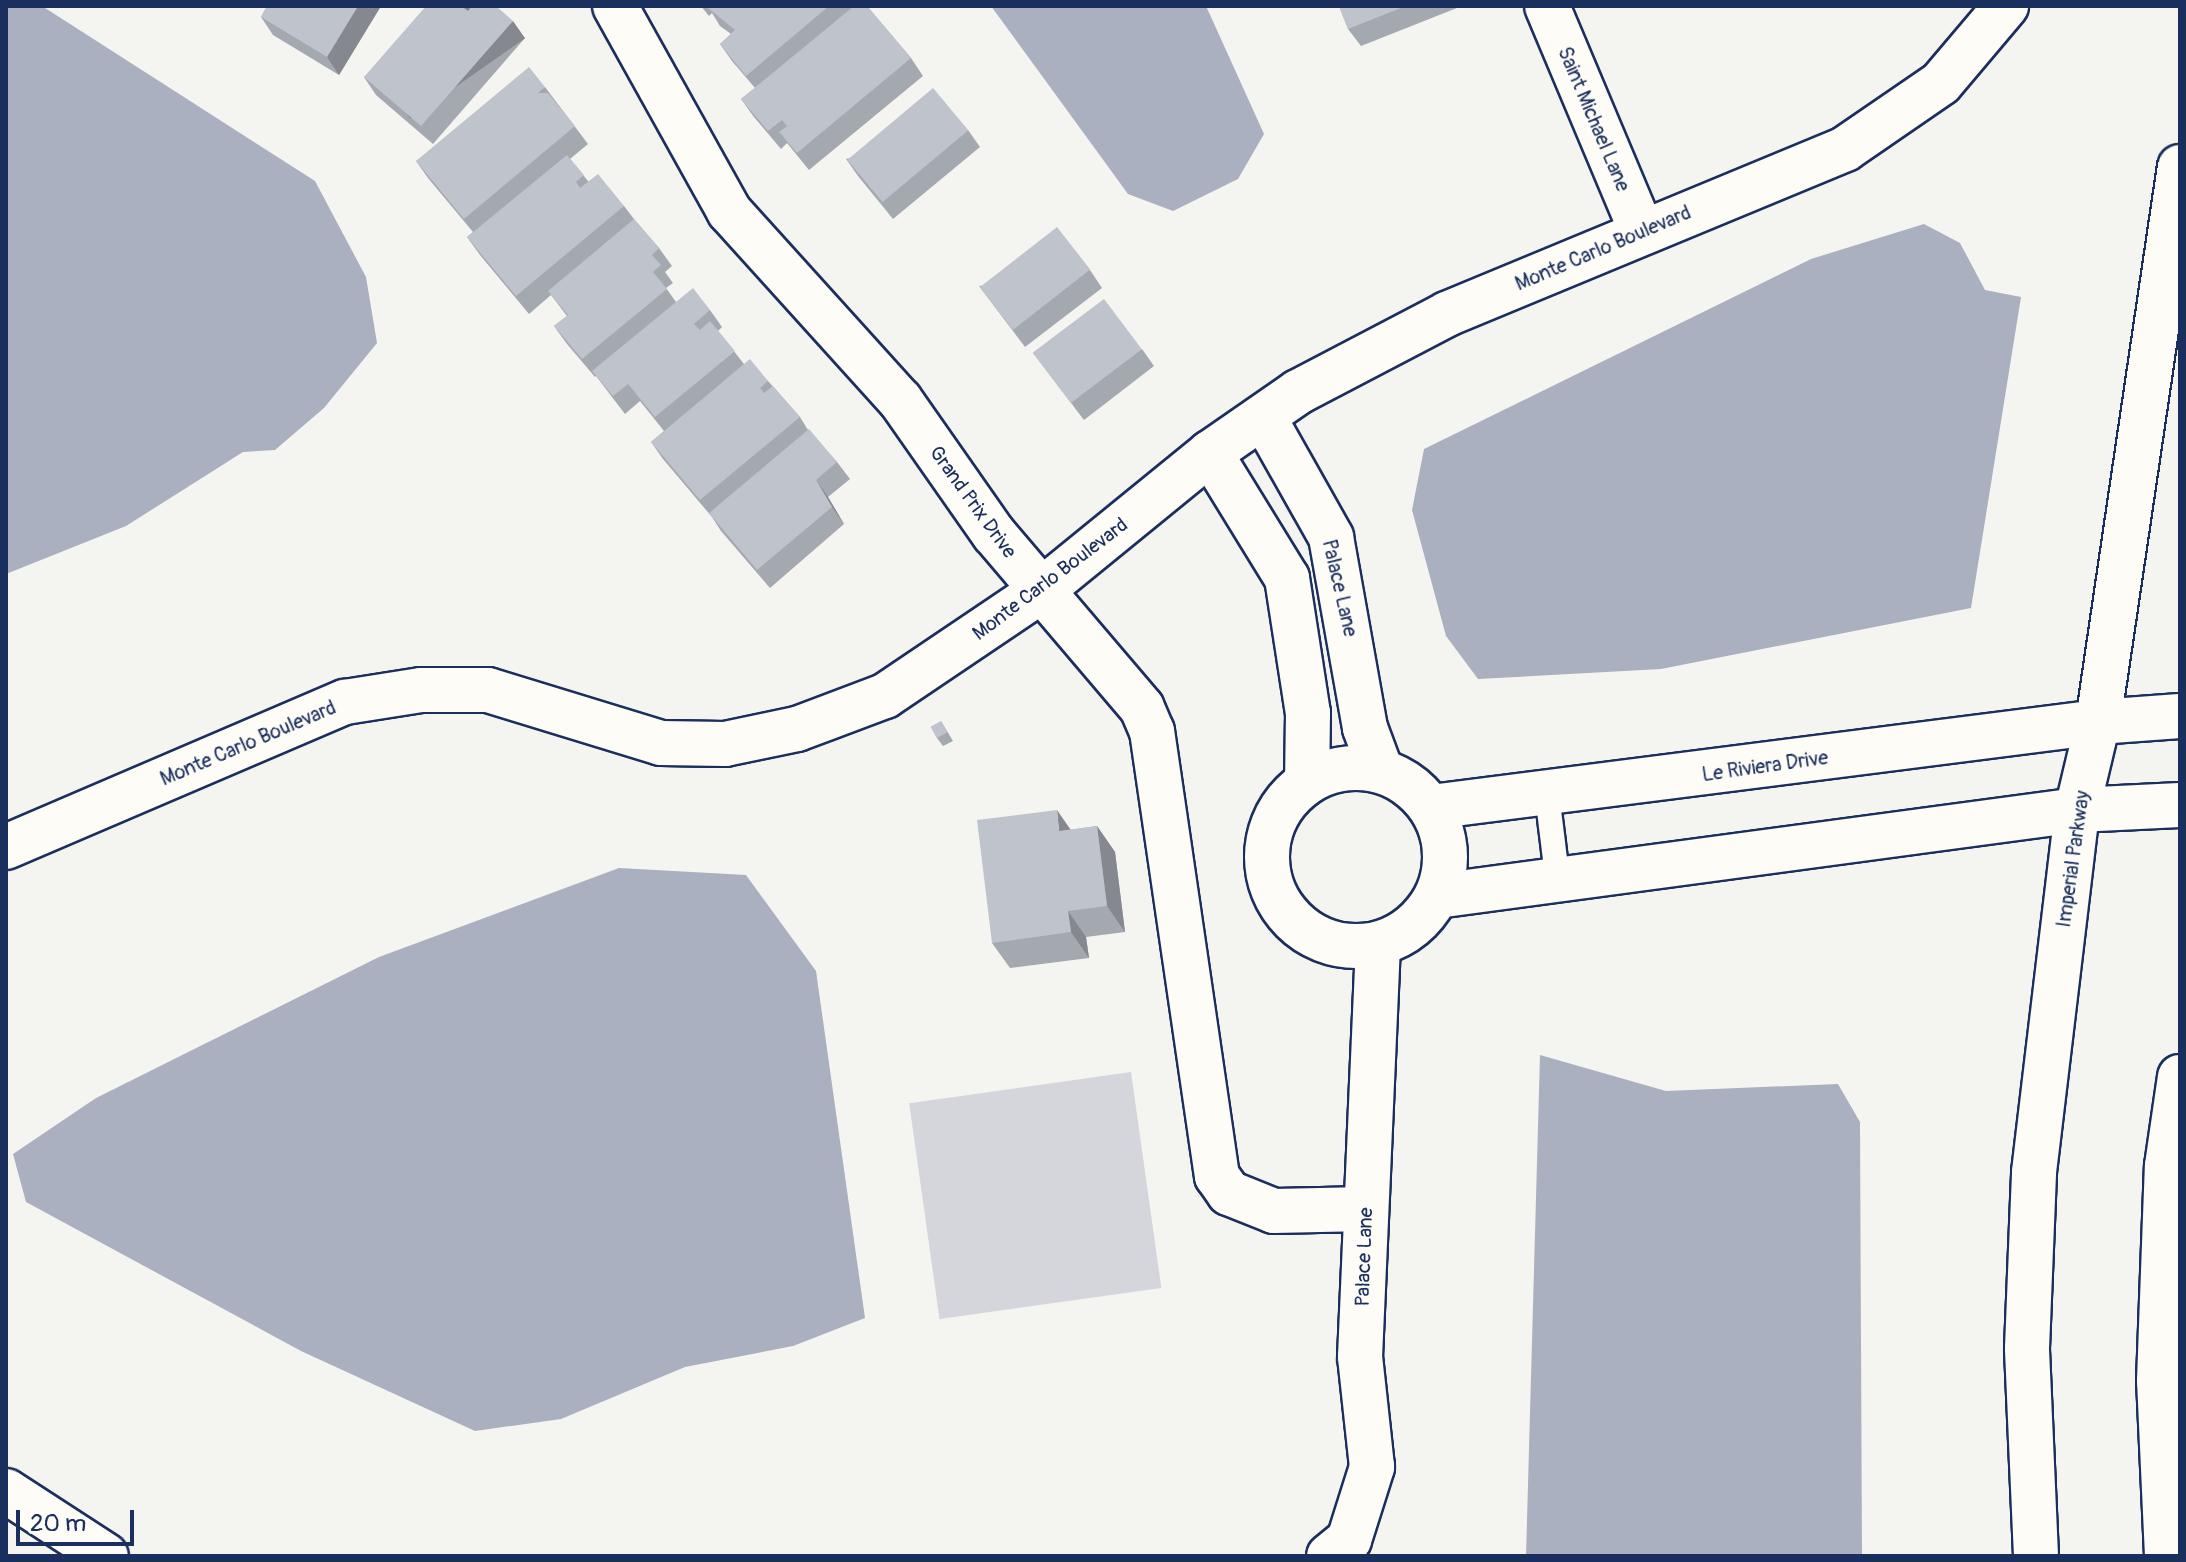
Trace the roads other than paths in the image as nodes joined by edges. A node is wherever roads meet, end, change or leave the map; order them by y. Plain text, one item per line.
1 (615, 6) edge
2 (1547, 6) edge
3 (2006, 6) edge
4 (2180, 167) edge
5 (1642, 232) junction
6 (1264, 418) junction
7 (1210, 453) junction
8 (1042, 590) junction
9 (2180, 716) edge
10 (2098, 722) junction
11 (1381, 771) junction
12 (1307, 782) junction
13 (1547, 794) junction
14 (2180, 805) edge
15 (1431, 807) junction
16 (2077, 810) junction
17 (6, 847) edge
18 (1557, 875) junction
19 (1437, 896) junction
20 (1378, 944) junction
21 (2180, 1077) edge
22 (1366, 1209) junction
23 (6, 1491) edge
24 (106, 1556) edge
25 (1329, 1556) edge
26 (2036, 1556) edge
27 (2167, 1556) edge

1 - 8 street, Grand Prix Drive
2 - 5 street, Saint Michael Lane
3 - 5 street, Monte Carlo Boulevard
4 - 10 street, Imperial Parkway
5 - 6 street, Monte Carlo Boulevard
6 - 7 street, Monte Carlo Boulevard
6 - 11 street, Palace Lane
7 - 8 street, Monte Carlo Boulevard
7 - 12 street
8 - 17 street, Monte Carlo Boulevard
8 - 22 street, Grand Prix Drive
9 - 10 street, Le Riviera Drive
10 - 13 street, Le Riviera Drive
10 - 16 street, Imperial Parkway
11 - 12 street
11 - 15 street
12 - 20 street
13 - 15 street, Le Riviera Drive
13 - 18 lane
14 - 16 street
15 - 19 street
16 - 18 street
16 - 26 street, Imperial Parkway
18 - 19 street
19 - 20 street
20 - 22 street, Palace Lane
21 - 27 street
22 - 25 street, Palace Lane
23 - 24 street

